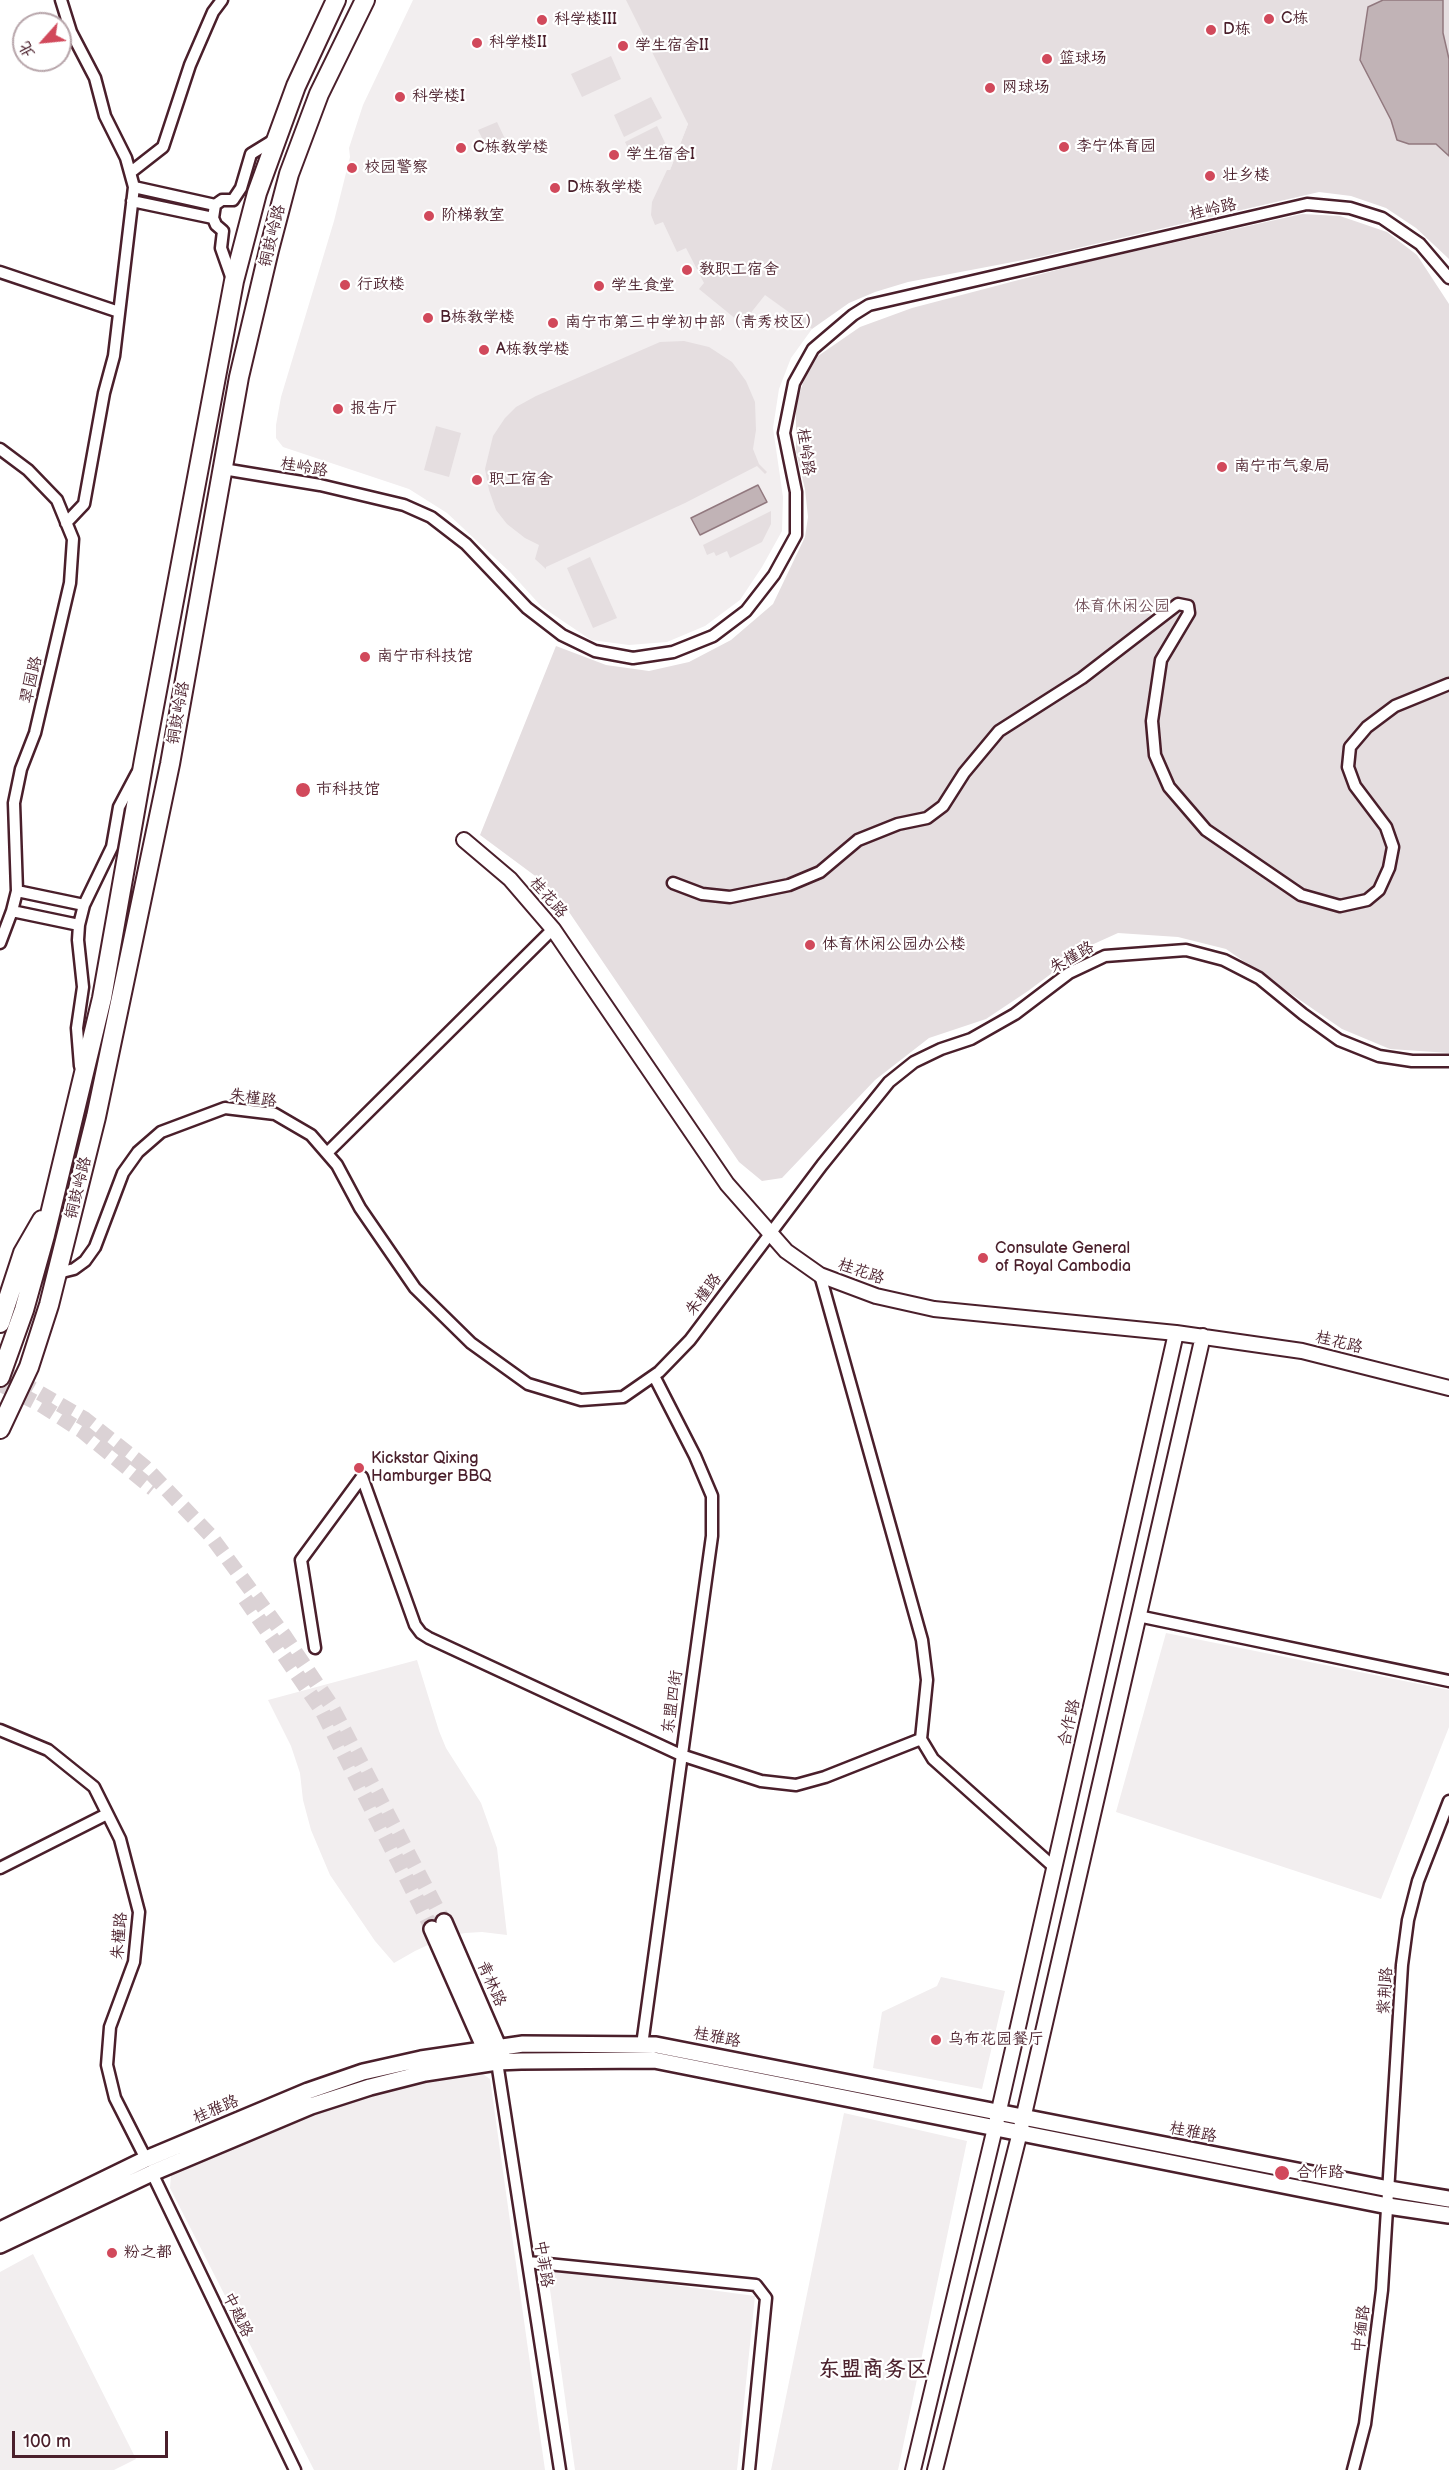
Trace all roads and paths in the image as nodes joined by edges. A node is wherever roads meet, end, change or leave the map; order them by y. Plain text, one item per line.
1 (61, 0) edge
2 (222, 0) edge
3 (336, 0) edge
4 (365, 0) edge
5 (277, 138) junction
6 (131, 172) junction
7 (134, 187) junction
8 (132, 201) junction
9 (215, 205) junction
10 (213, 218) junction
11 (0, 272) edge
12 (1449, 278) edge
13 (233, 284) junction
14 (119, 312) junction
15 (0, 449) edge
16 (223, 469) junction
17 (66, 523) junction
18 (182, 560) junction
19 (206, 564) junction
20 (1449, 684) edge
21 (144, 760) junction
22 (464, 840) dead end
23 (673, 883) dead end
24 (17, 891) junction
25 (84, 904) junction
26 (12, 911) junction
27 (79, 925) junction
28 (553, 929) junction
29 (1, 935) edge
30 (1449, 1061) edge
31 (81, 1083) junction
32 (327, 1153) junction
33 (53, 1200) junction
34 (769, 1233) junction
35 (58, 1273) junction
36 (820, 1275) junction
37 (0, 1323) edge
38 (1176, 1333) junction
39 (1203, 1336) junction
40 (654, 1376) junction
41 (0, 1377) edge
42 (1449, 1388) edge
43 (0, 1429) edge
44 (1138, 1616) junction
45 (315, 1648) dead end
46 (1449, 1681) edge
47 (0, 1730) edge
48 (921, 1739) junction
49 (681, 1755) junction
50 (1449, 1801) edge
51 (107, 1814) junction
52 (1446, 1815) edge
53 (0, 1868) edge
54 (1054, 1868) junction
55 (438, 1926) tunnel mouth
56 (642, 2045) junction
57 (495, 2057) junction
58 (997, 2120) junction
59 (1021, 2125) junction
60 (149, 2166) junction
61 (1389, 2189) junction
62 (1449, 2199) edge
63 (1388, 2206) junction
64 (1449, 2215) edge
65 (0, 2230) edge
66 (0, 2245) edge
67 (528, 2262) junction
68 (295, 2470) edge
69 (560, 2470) edge
70 (749, 2470) edge
71 (913, 2470) edge
72 (935, 2470) edge
73 (1353, 2470) edge

1 - 6 street
2 - 6 street
3 - 5 main road, 铜鼓岭路
4 - 16 main road, 铜鼓岭路
5 - 9 street
5 - 13 main road, 铜鼓岭路
6 - 7 street
7 - 8 street
7 - 9 street
8 - 10 street
8 - 14 street
9 - 10 street
10 - 13 street
11 - 14 street
12 - 16 street, 桂岭路
13 - 18 main road, 铜鼓岭路
14 - 17 street
15 - 17 street, 翠园路
16 - 19 main road, 铜鼓岭路
17 - 24 street, 翠园路
18 - 19 main road
18 - 21 main road, 铜鼓岭路
19 - 35 main road, 铜鼓岭路
20 - 23 street
21 - 25 street
21 - 31 main road, 铜鼓岭路
22 - 28 street, 桂花路
24 - 25 street
24 - 26 street, 翠园路
25 - 27 street
26 - 27 street
26 - 29 street, 翠园路
27 - 31 street
28 - 32 street
28 - 34 street, 桂花路
30 - 34 street, 朱槿路
31 - 33 main road, 铜鼓岭路
32 - 35 street, 朱槿路
32 - 40 street, 朱槿路
33 - 37 main road
33 - 41 main road, 铜鼓岭路
34 - 36 street, 桂花路
34 - 40 street, 朱槿路
35 - 43 main road, 铜鼓岭路
36 - 38 street, 桂花路
36 - 48 street
38 - 39 street, 桂花路
38 - 54 street, 合作路
39 - 42 street, 桂花路
39 - 44 street
40 - 49 street, 东盟四街
44 - 46 street
44 - 59 street
45 - 49 street
47 - 51 street, 朱槿路
48 - 49 street
48 - 54 street
49 - 56 street, 东盟四街
50 - 52 street, 紫荆路
51 - 53 street
51 - 60 street, 朱槿路
52 - 61 street, 紫荆路
54 - 58 street, 合作路
55 - 57 main road, 青林路
56 - 57 main road, 桂雅路
56 - 58 main road, 桂雅路
57 - 58 main road, 桂雅路
57 - 60 main road, 桂雅路
57 - 67 street, 中菲路
58 - 59 main road, 桂雅路
58 - 71 street, 合作路
59 - 61 main road, 桂雅路
59 - 63 main road, 桂雅路
59 - 72 street
60 - 65 main road, 桂雅路
60 - 66 main road, 桂雅路
60 - 68 street, 中越路
61 - 62 main road, 桂雅路
61 - 63 street, 中缅路
63 - 64 main road, 桂雅路
63 - 73 street, 中缅路
67 - 69 street, 中菲路
67 - 70 street

